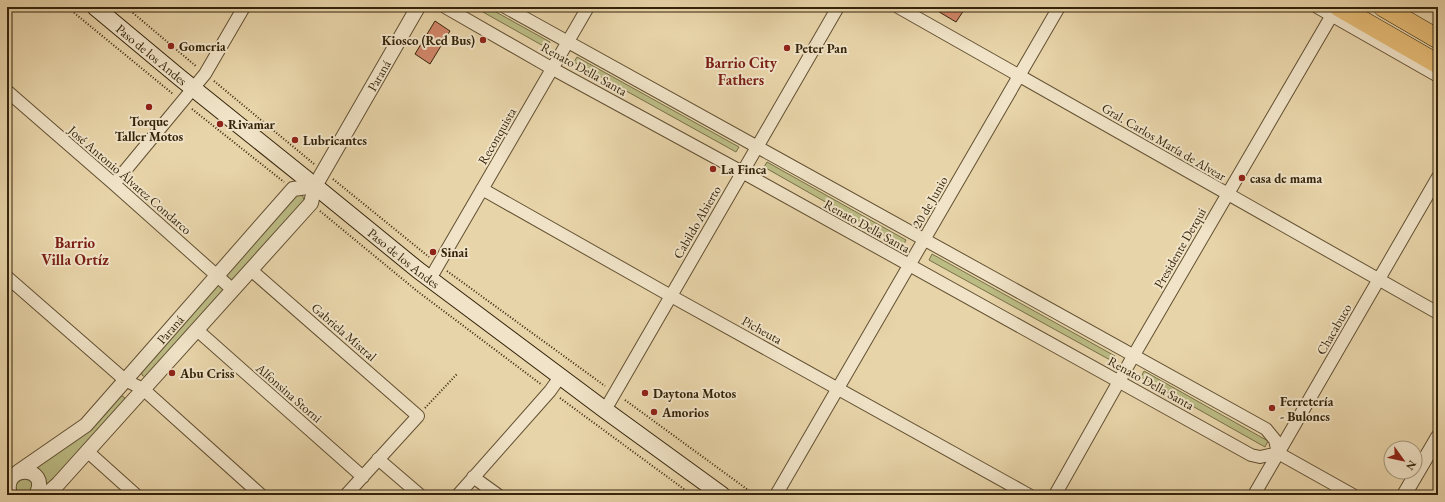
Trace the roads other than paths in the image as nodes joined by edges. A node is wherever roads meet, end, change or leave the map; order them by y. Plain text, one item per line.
1 (96, 7) edge
2 (244, 7) edge
3 (418, 7) edge
4 (445, 7) edge
5 (505, 7) edge
6 (588, 7) edge
7 (838, 7) edge
8 (898, 7) edge
9 (1059, 7) edge
10 (1318, 7) edge
11 (1383, 7) edge
12 (1336, 11) edge
13 (1438, 39) edge
14 (568, 42) junction
15 (1438, 64) edge
16 (553, 69) junction
17 (1020, 76) junction
18 (1438, 76) edge
19 (193, 89) junction
20 (7, 91) edge
21 (757, 147) junction
22 (742, 172) junction
23 (1438, 177) edge
24 (114, 184) junction
25 (315, 186) junction
26 (482, 189) junction
27 (1227, 194) junction
28 (925, 239) junction
29 (910, 265) junction
30 (251, 270) junction
31 (217, 276) junction
32 (7, 277) edge
33 (430, 279) junction
34 (1379, 279) junction
35 (233, 290) junction
36 (671, 296) junction
37 (1438, 313) edge
38 (197, 330) junction
39 (1134, 355) junction
40 (560, 377) junction
41 (125, 380) junction
42 (1119, 382) junction
43 (838, 388) junction
44 (143, 389) junction
45 (605, 410) junction
46 (1438, 437) edge
47 (87, 451) junction
48 (1278, 453) junction
49 (378, 459) junction
50 (13, 474) edge
51 (363, 477) junction
52 (474, 477) junction
53 (10, 495) edge
54 (36, 495) edge
55 (43, 495) edge
56 (136, 495) edge
57 (261, 495) edge
58 (346, 495) edge
59 (420, 495) edge
60 (458, 495) edge
61 (498, 495) edge
62 (722, 495) edge
63 (776, 495) edge
64 (1030, 495) edge
65 (1055, 495) edge
66 (1254, 495) edge
67 (1353, 495) edge
68 (1404, 495) edge

1 - 19 main road, Paso de los Andes
2 - 19 street
3 - 25 street, Paraná
4 - 16 street, Renato Della Santa
5 - 14 street, Renato Della Santa
6 - 14 street, Reconquista
7 - 21 street, Cabildo Abierto
8 - 17 street, Gral. Carlos María de Alvear
9 - 17 street, 20 de Junio
10 - 12 street
11 - 13 highway
12 - 15 highway
12 - 18 street
12 - 27 street, Presidente Derqui
14 - 16 street, Reconquista
14 - 21 street, Renato Della Santa
16 - 22 street, Renato Della Santa
16 - 26 street, Reconquista
17 - 27 street, Gral. Carlos María de Alvear
17 - 28 street, 20 de Junio
19 - 24 street
19 - 25 main road, Paso de los Andes
20 - 24 street, José Antonio Álvarez Condarco
21 - 22 street, Cabildo Abierto
21 - 28 street, Renato Della Santa
22 - 29 street, Renato Della Santa
22 - 36 street, Cabildo Abierto
23 - 34 street, Chacabuco
24 - 31 street, José Antonio Álvarez Condarco
25 - 30 street, Paraná
25 - 31 street, Paraná
25 - 33 main road, Paso de los Andes
26 - 33 street, Reconquista
26 - 36 street, Picheuta
27 - 34 street, Gral. Carlos María de Alvear
27 - 39 street, Presidente Derqui
28 - 29 street, 20 de Junio
28 - 39 street, Renato Della Santa
29 - 42 street, Renato Della Santa
29 - 43 street, 20 de Junio
30 - 35 street, Paraná
30 - 49 street, Gabriela Mistral
31 - 35 street, José Antonio Álvarez Condarco
31 - 41 street, Paraná
32 - 41 street
33 - 40 main road, Paso de los Andes
34 - 37 street, Gral. Carlos María de Alvear
34 - 48 street, Chacabuco
35 - 38 street, Paraná
36 - 43 street, Picheuta
36 - 45 street, Cabildo Abierto
38 - 44 street, Paraná
38 - 51 street, Alfonsina Storni
39 - 42 street, Presidente Derqui
39 - 48 street, Renato Della Santa
40 - 45 main road, Paso de los Andes
40 - 52 street
41 - 44 street
41 - 50 street, Paraná
42 - 48 street, Renato Della Santa
42 - 65 street, Presidente Derqui
43 - 63 street, 20 de Junio
43 - 64 street, Picheuta
44 - 47 street, Paraná
44 - 57 street
45 - 62 main road, Paso de los Andes
46 - 68 street
47 - 55 street, Paraná
47 - 56 street
48 - 66 street, Chacabuco
48 - 67 street
49 - 51 street
49 - 59 street
50 - 53 street
50 - 54 street
51 - 58 street
52 - 60 street
52 - 61 street

